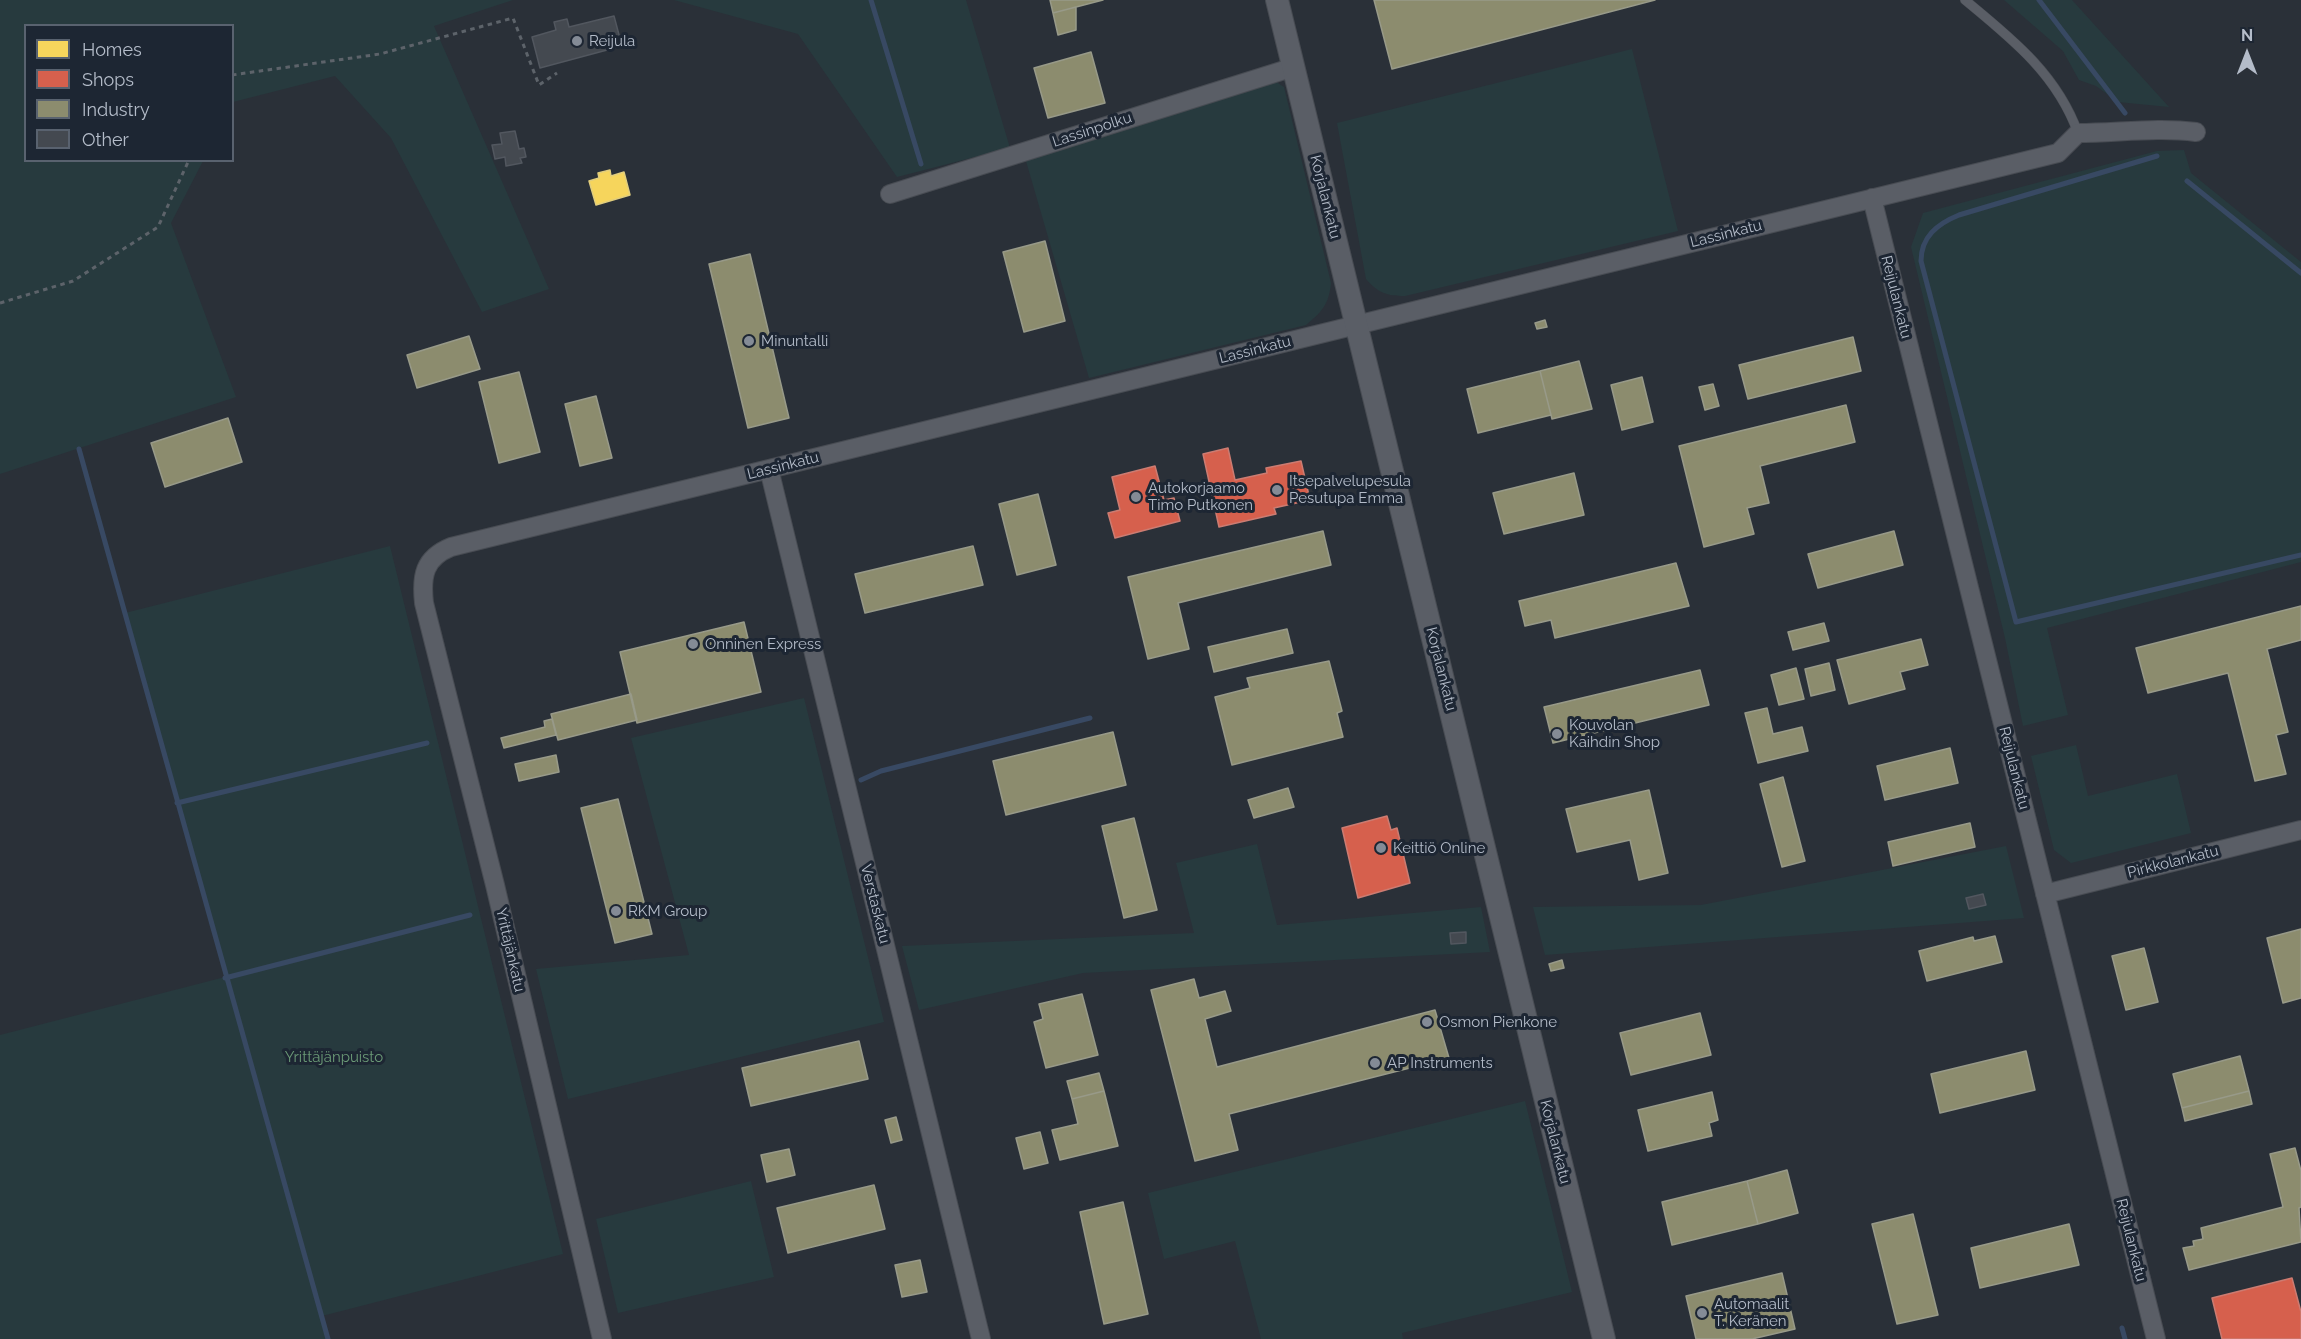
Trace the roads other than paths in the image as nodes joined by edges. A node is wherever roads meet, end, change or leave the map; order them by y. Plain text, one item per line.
1 (1277, 0) edge
2 (1965, 0) edge
3 (1293, 67) junction
4 (2196, 132) dead end
5 (2078, 133) junction
6 (890, 194) dead end
7 (1872, 198) junction
8 (1357, 325) junction
9 (769, 469) junction
10 (428, 562) joint
11 (2301, 830) edge
12 (2045, 894) junction
13 (602, 1339) edge
14 (981, 1339) edge
15 (1604, 1339) edge
16 (2156, 1339) edge

1 - 3 street, Korjalankatu
2 - 5 lane
3 - 6 street, Lassinpolku
3 - 8 street, Korjalankatu
4 - 5 street
5 - 7 street, Lassinkatu
7 - 8 street, Lassinkatu
7 - 12 street, Reijulankatu
8 - 9 street, Lassinkatu
8 - 15 street, Korjalankatu
9 - 10 street, Lassinkatu
9 - 14 street, Verstaskatu
10 - 13 street, Yrittäjänkatu
11 - 12 street, Pirkkolankatu
12 - 16 street, Reijulankatu

